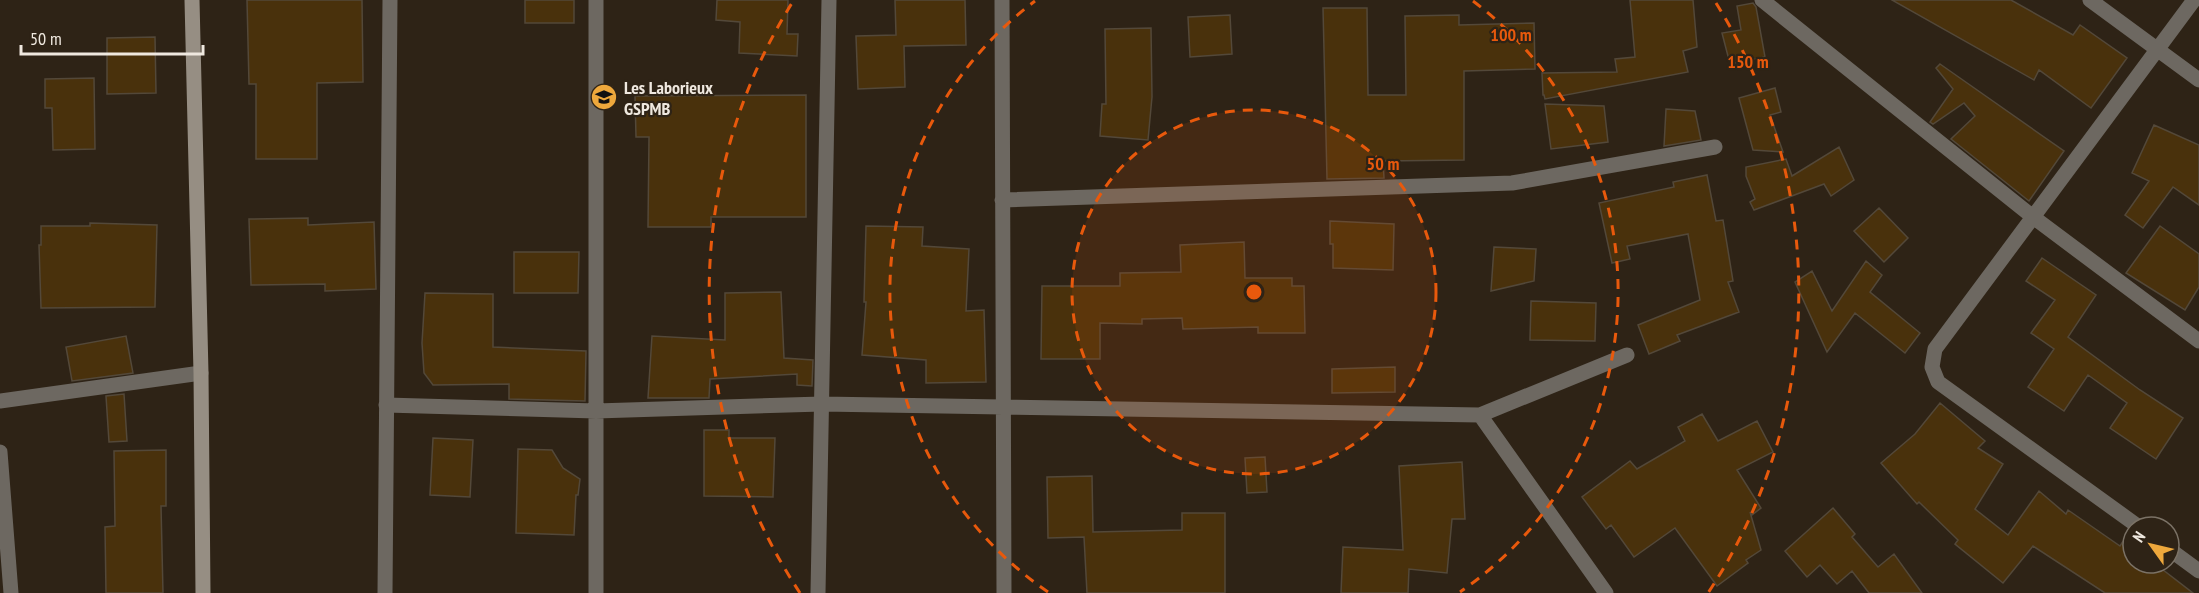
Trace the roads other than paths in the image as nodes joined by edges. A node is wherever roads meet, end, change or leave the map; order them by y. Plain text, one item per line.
1 (192, 0) edge
2 (390, 0) edge
3 (596, 0) edge
4 (829, 0) edge
5 (1002, 0) edge
6 (1762, 0) edge
7 (2090, 0) edge
8 (2194, 0) edge
9 (2157, 49) junction
10 (2199, 80) edge
11 (1715, 147) dead end
12 (1002, 200) junction
13 (2032, 218) junction
14 (2199, 341) edge
15 (1627, 356) dead end
16 (201, 372) junction
17 (0, 400) edge
18 (822, 404) junction
19 (386, 405) junction
20 (1003, 407) junction
21 (596, 411) junction
22 (1480, 415) junction
23 (0, 452) edge
24 (2122, 515) edge
25 (2181, 558) edge
26 (2199, 571) edge
27 (11, 593) edge
28 (203, 593) edge
29 (385, 593) edge
30 (597, 593) edge
31 (818, 593) edge
32 (1004, 593) edge
33 (1606, 593) edge

1 - 16 main road
2 - 19 street
3 - 21 street
4 - 18 street
5 - 12 street
6 - 13 street
7 - 9 street
8 - 9 street
9 - 10 street
9 - 13 street
11 - 12 street
12 - 20 street
13 - 14 street
13 - 24 street
15 - 22 street
16 - 17 street
16 - 28 main road
18 - 20 street
18 - 21 street
18 - 31 street
19 - 21 street
19 - 29 street
20 - 22 street
20 - 32 street
21 - 30 street
22 - 33 street
23 - 27 street
25 - 26 street

